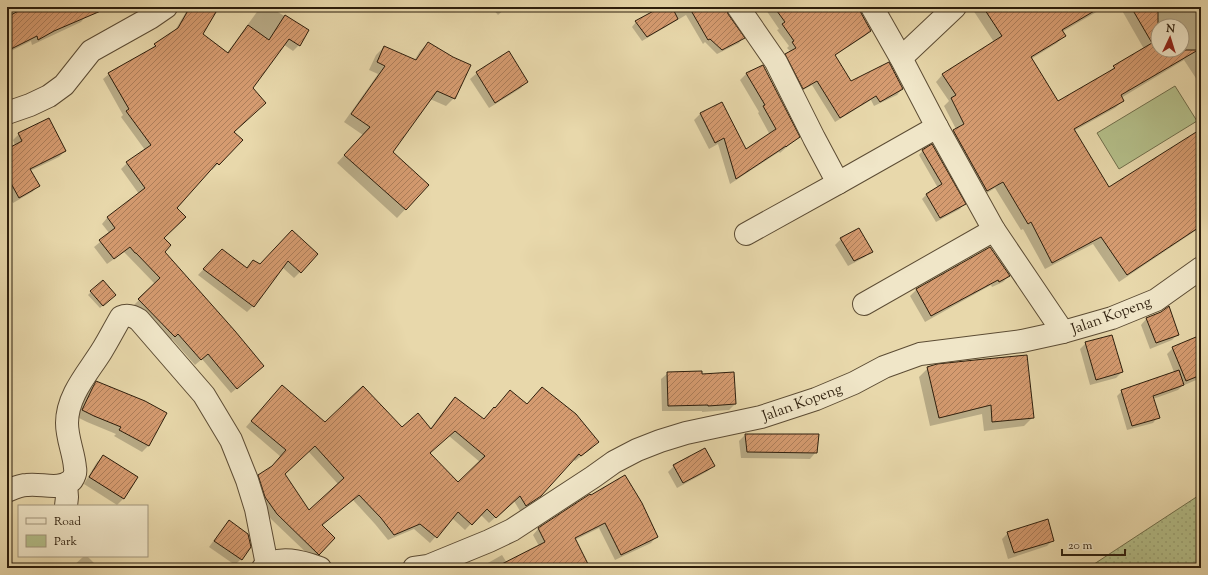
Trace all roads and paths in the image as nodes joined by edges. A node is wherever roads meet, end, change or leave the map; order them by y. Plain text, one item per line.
1 (166, 7) edge
2 (738, 7) edge
3 (872, 7) edge
4 (954, 7) edge
5 (901, 58) junction
6 (7, 113) edge
7 (937, 127) junction
8 (838, 183) junction
9 (994, 230) junction
10 (746, 234) dead end
11 (1201, 268) edge
12 (864, 304) dead end
13 (1063, 332) junction
14 (66, 484) junction
15 (7, 492) edge
16 (66, 505) edge
17 (265, 566) edge
18 (320, 568) edge
19 (414, 568) edge

1 - 6 street
2 - 8 street
3 - 5 street
4 - 5 street
5 - 7 street
7 - 8 street
7 - 9 street
8 - 10 street
9 - 12 street
9 - 13 street
11 - 13 street, Jalan Kopeng
13 - 19 street, Jalan Kopeng
14 - 15 street
14 - 16 street
14 - 17 street
17 - 18 street

